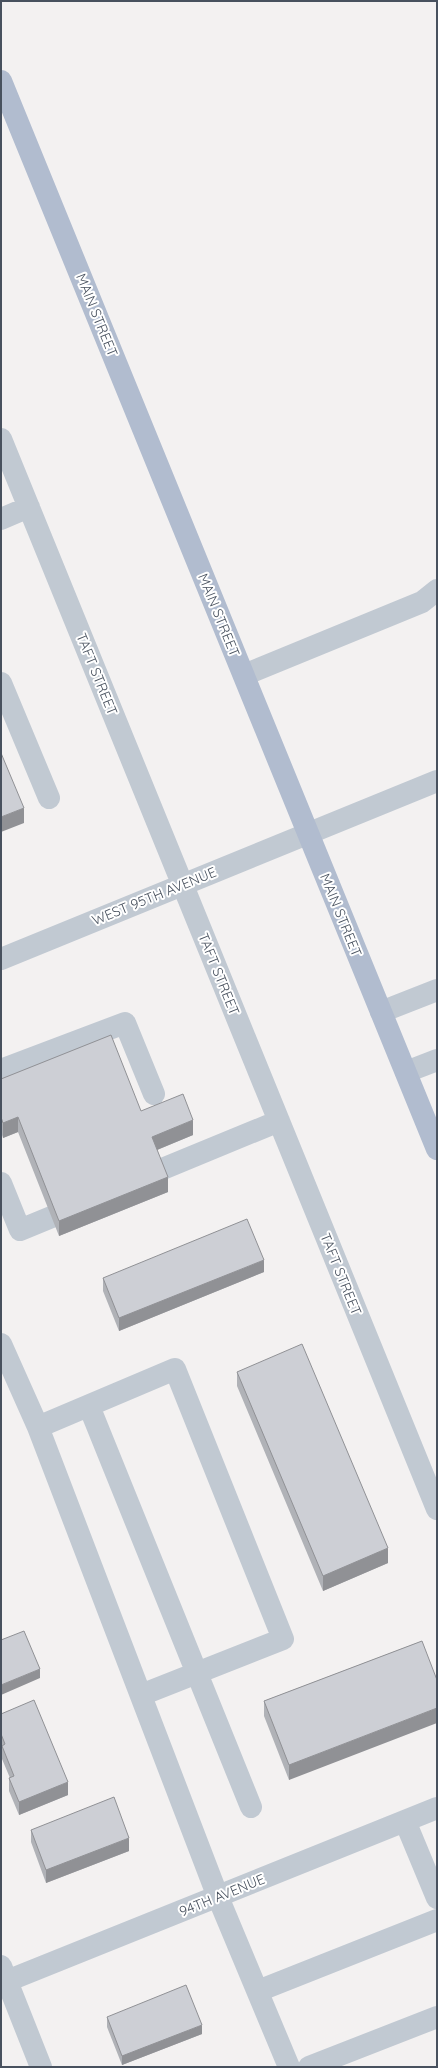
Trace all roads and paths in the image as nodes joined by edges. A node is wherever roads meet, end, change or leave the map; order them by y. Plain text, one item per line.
1 (1, 81) edge
2 (1, 439) edge
3 (5, 463) edge
4 (29, 507) junction
5 (1, 519) edge
6 (437, 590) edge
7 (244, 675) junction
8 (1, 683) edge
9 (437, 781) edge
10 (49, 798) dead end
11 (308, 833) junction
12 (182, 884) junction
13 (1, 959) edge
14 (437, 990) edge
15 (381, 1012) junction
16 (437, 1060) edge
17 (1, 1070) edge
18 (406, 1072) junction
19 (154, 1094) dead end
20 (279, 1121) junction
21 (437, 1149) edge
22 (160, 1170) edge
23 (1, 1183) edge
24 (54, 1216) edge
25 (1, 1344) edge
26 (89, 1406) junction
27 (38, 1427) junction
28 (437, 1509) edge
29 (196, 1674) junction
30 (141, 1695) junction
31 (252, 1808) dead end
32 (437, 1808) edge
33 (405, 1821) junction
34 (218, 1897) junction
35 (437, 1898) edge
36 (437, 1920) edge
37 (4, 1973) edge
38 (258, 1991) junction
39 (437, 2017) edge
40 (41, 2067) edge
41 (289, 2067) edge
42 (309, 2067) edge

1 - 7 main road, MAIN STREET
2 - 3 street, TAFT STREET
3 - 4 street, TAFT STREET
4 - 5 street
4 - 12 street, TAFT STREET
6 - 7 street
7 - 11 main road, MAIN STREET
8 - 10 street
9 - 11 street, WEST 95TH AVENUE
11 - 12 street, WEST 95TH AVENUE
11 - 15 main road, MAIN STREET
12 - 13 street, WEST 95TH AVENUE
12 - 20 street, TAFT STREET
14 - 15 street
15 - 18 main road, MAIN STREET
16 - 18 street
17 - 19 street
18 - 21 main road, MAIN STREET
20 - 22 street
20 - 28 street, TAFT STREET
23 - 24 street
25 - 27 street
26 - 27 street
26 - 29 street
26 - 29 street
27 - 30 street
29 - 30 street
29 - 31 street
30 - 34 street
32 - 33 street, 94TH AVENUE
33 - 34 street, 94TH AVENUE
33 - 35 street
34 - 37 street, 94TH AVENUE
34 - 38 street
36 - 38 street
37 - 40 street
38 - 41 street
39 - 42 street

